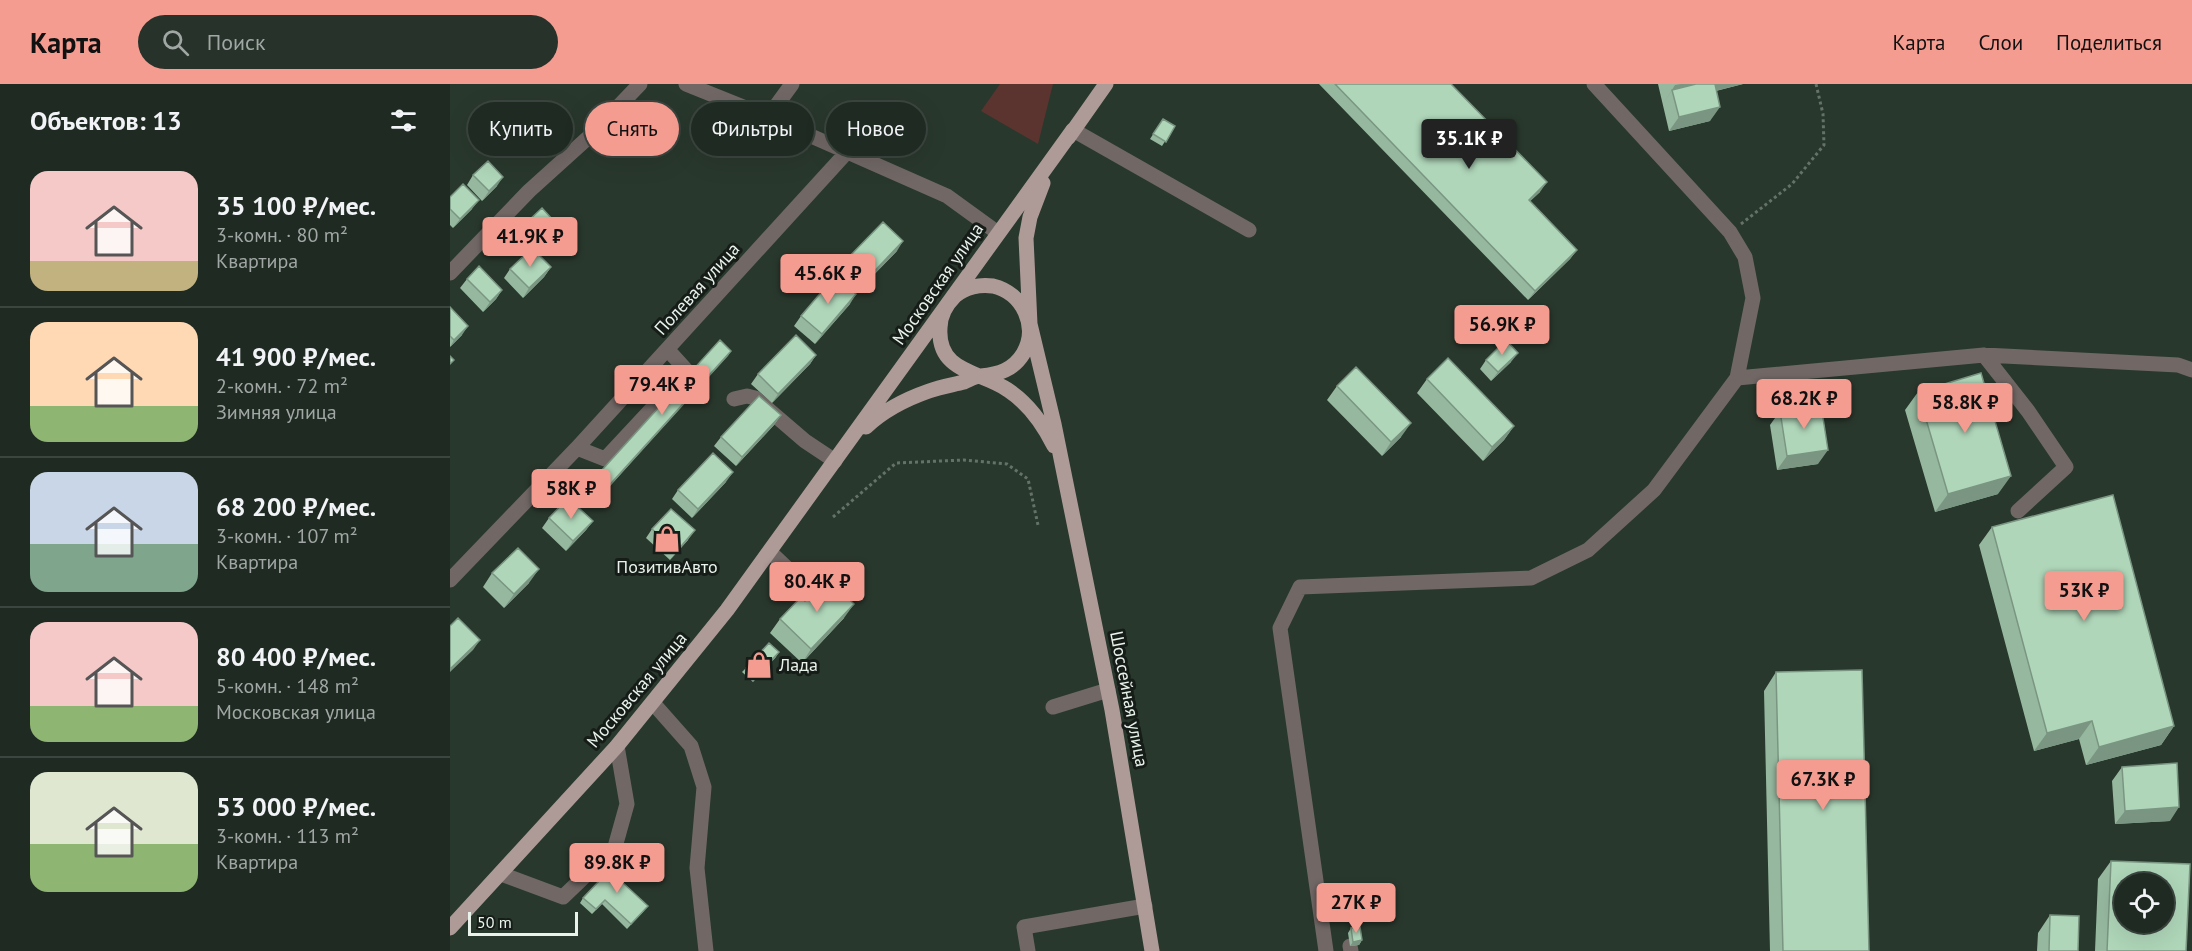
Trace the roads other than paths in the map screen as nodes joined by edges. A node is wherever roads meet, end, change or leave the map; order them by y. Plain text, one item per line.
1 (640, 84) edge
2 (686, 84) edge
3 (792, 84) edge
4 (1106, 84) edge
5 (1594, 84) edge
6 (731, 102) edge
7 (779, 102) edge
8 (1072, 130) junction
9 (843, 156) edge
10 (856, 156) edge
11 (1249, 230) dead end
12 (998, 232) junction
13 (450, 273) edge
14 (948, 304) junction
15 (1030, 324) junction
16 (668, 350) junction
17 (1984, 355) junction
18 (2192, 370) edge
19 (980, 376) junction
20 (1737, 378) junction
21 (734, 399) dead end
22 (577, 448) junction
23 (1060, 456) junction
24 (835, 461) junction
25 (2018, 511) dead end
26 (770, 552) junction
27 (792, 573) dead end
28 (450, 580) edge
29 (1108, 690) junction
30 (653, 703) junction
31 (1053, 707) dead end
32 (617, 746) junction
33 (501, 874) junction
34 (1145, 906) junction
35 (450, 928) edge
36 (706, 951) edge
37 (1028, 951) edge
38 (1152, 951) edge
39 (1326, 951) edge

1 - 13 street
2 - 6 street
3 - 7 street
4 - 8 main road, Шоссейная улица
5 - 20 street
8 - 11 street
8 - 12 main road, Московская улица
8 - 15 main road, Шоссейная улица
9 - 16 street, Полевая улица
10 - 12 street
12 - 14 main road, Московская улица
14 - 15 main road
14 - 19 main road
14 - 24 main road, Московская улица
15 - 19 main road, Московская улица
15 - 23 main road, Шоссейная улица
16 - 22 street, Полевая улица
16 - 22 street
17 - 18 street
17 - 20 street
17 - 25 street
19 - 23 main road, Шоссейная улица
19 - 24 main road, Московская улица
20 - 39 street
21 - 24 street
22 - 28 street, Полевая улица
23 - 29 main road, Шоссейная улица
24 - 26 main road, Московская улица
26 - 27 street
26 - 30 main road, Московская улица
29 - 31 street
29 - 34 main road, Шоссейная улица
30 - 32 main road, Московская улица
30 - 36 street
32 - 33 main road, Московская улица
32 - 33 street
33 - 35 main road, Московская улица
34 - 37 street
34 - 38 main road, Шоссейная улица

